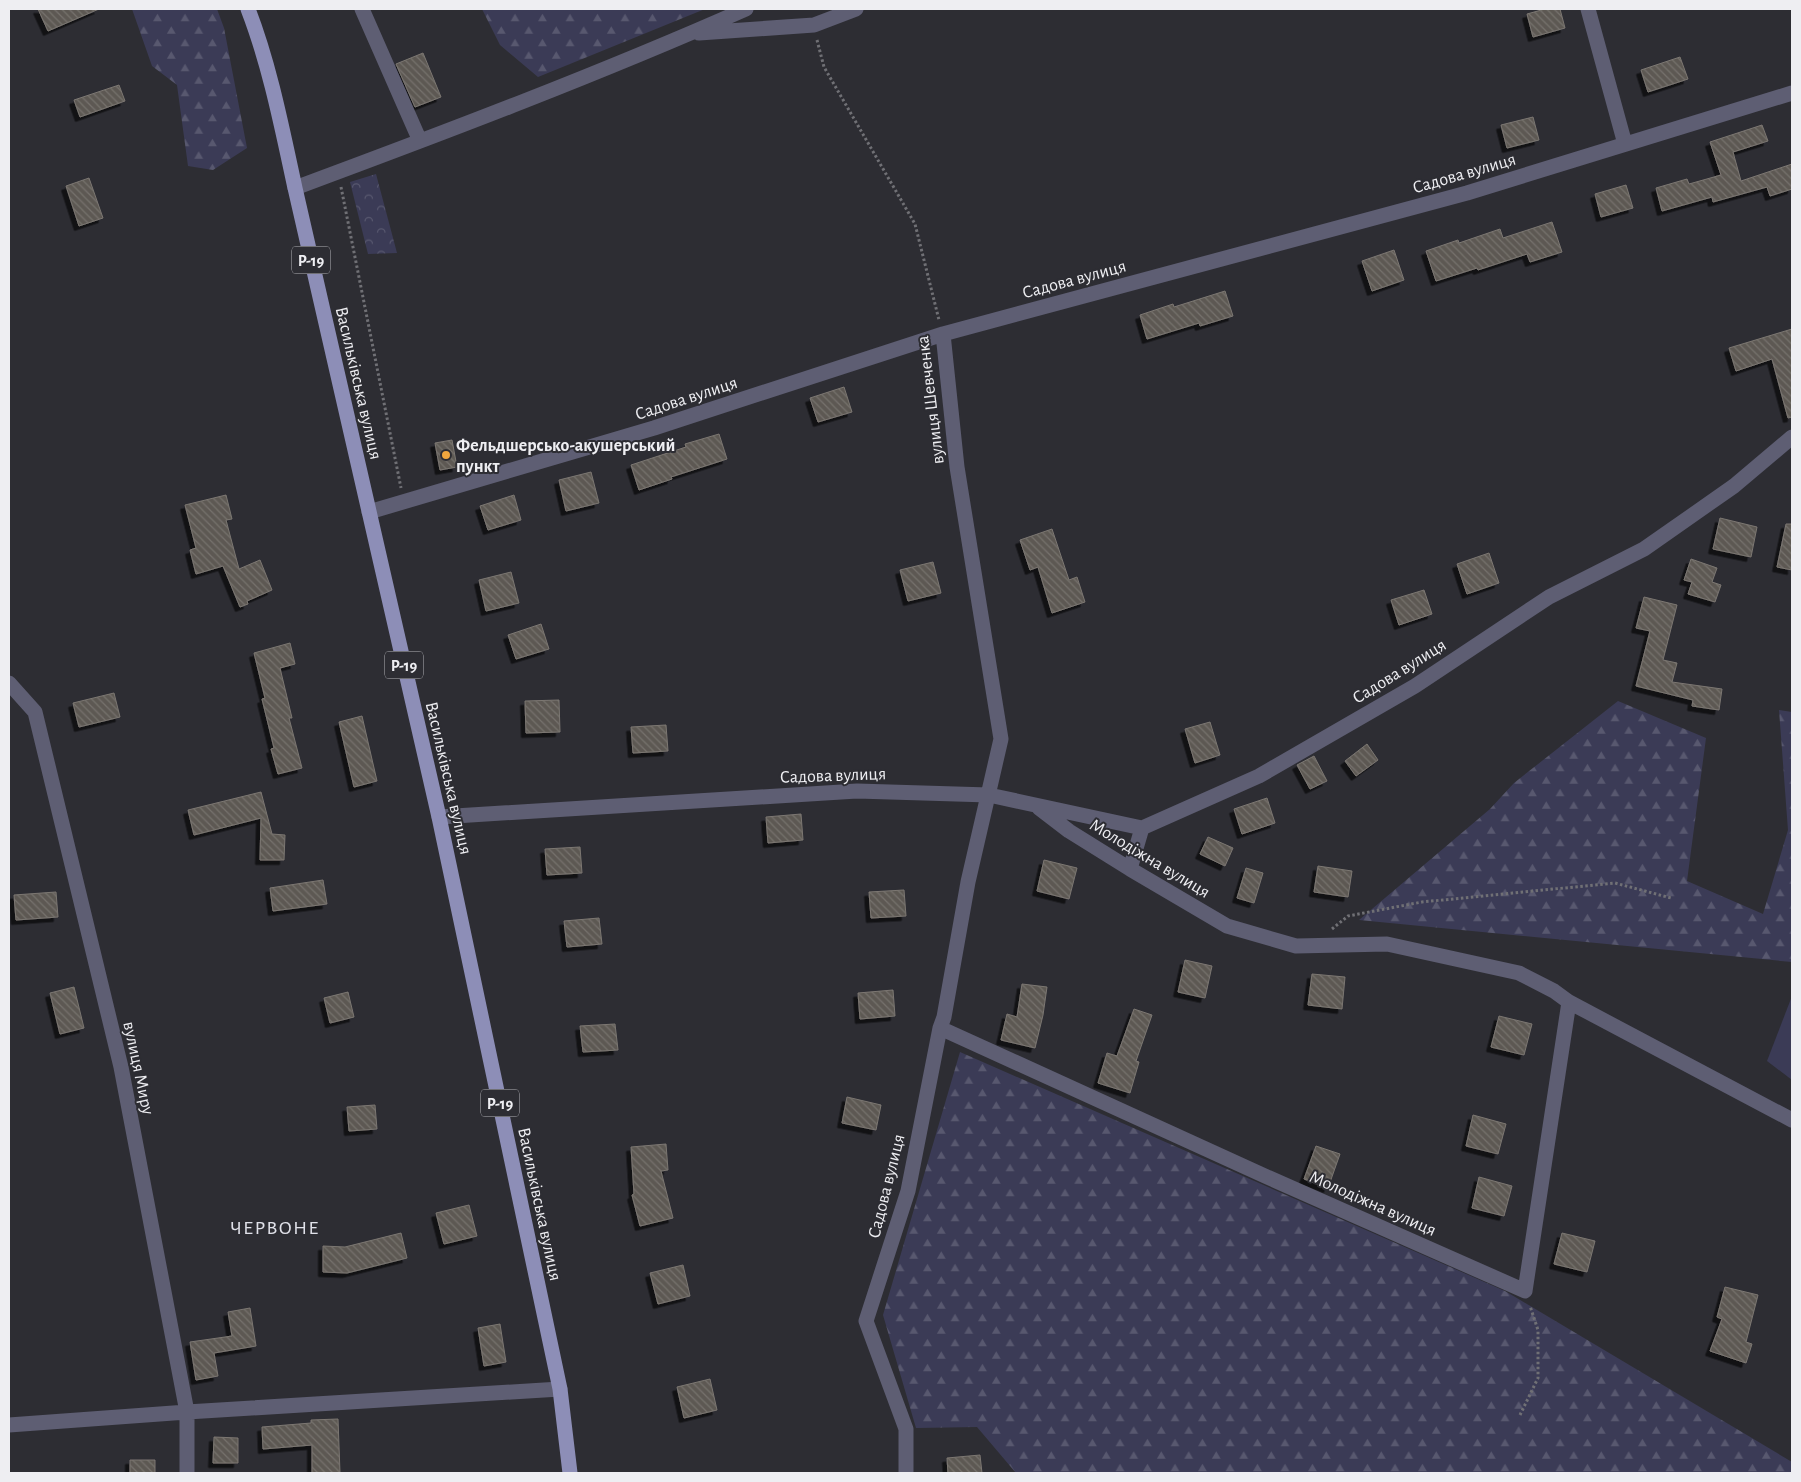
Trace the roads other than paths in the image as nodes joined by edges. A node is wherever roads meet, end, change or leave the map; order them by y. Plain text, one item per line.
1 (248, 9) edge
2 (362, 9) edge
3 (746, 9) edge
4 (856, 9) edge
5 (1588, 9) edge
6 (690, 34) junction
7 (1792, 93) edge
8 (420, 141) junction
9 (1625, 144) junction
10 (295, 188) junction
11 (943, 334) junction
12 (1792, 437) edge
13 (368, 512) junction
14 (9, 684) edge
15 (989, 795) junction
16 (1034, 804) junction
17 (439, 817) junction
18 (1142, 828) junction
19 (1130, 869) junction
20 (1569, 1002) junction
21 (940, 1028) junction
22 (1792, 1120) edge
23 (560, 1389) junction
24 (187, 1412) junction
25 (9, 1425) edge
26 (188, 1473) edge
27 (570, 1473) edge
28 (906, 1473) edge

1 - 10 main road, Васильківська вулиця / Р-19
2 - 8 street
3 - 6 street
4 - 6 street
5 - 9 street
6 - 8 street
7 - 9 street, Садова вулиця
8 - 10 street
9 - 11 street, Садова вулиця
10 - 13 main road, Васильківська вулиця / Р-19
11 - 13 street, Садова вулиця
11 - 15 street, вулиця Шевченка
12 - 18 street, Садова вулиця
13 - 17 main road, Васильківська вулиця / Р-19
14 - 24 street, вулиця Миру
15 - 16 street, Садова вулиця
15 - 17 street, Садова вулиця
15 - 21 street, Садова вулиця
16 - 18 street, Садова вулиця
16 - 19 street, Молодіжна вулиця
17 - 23 main road, Васильківська вулиця / Р-19
18 - 19 street
19 - 20 street, Молодіжна вулиця
20 - 21 street, Молодіжна вулиця
20 - 22 street, Молодіжна вулиця
21 - 28 street, Садова вулиця
23 - 24 street
23 - 27 main road, Васильківська вулиця / Р-19
24 - 25 street
24 - 26 street, вулиця Миру

